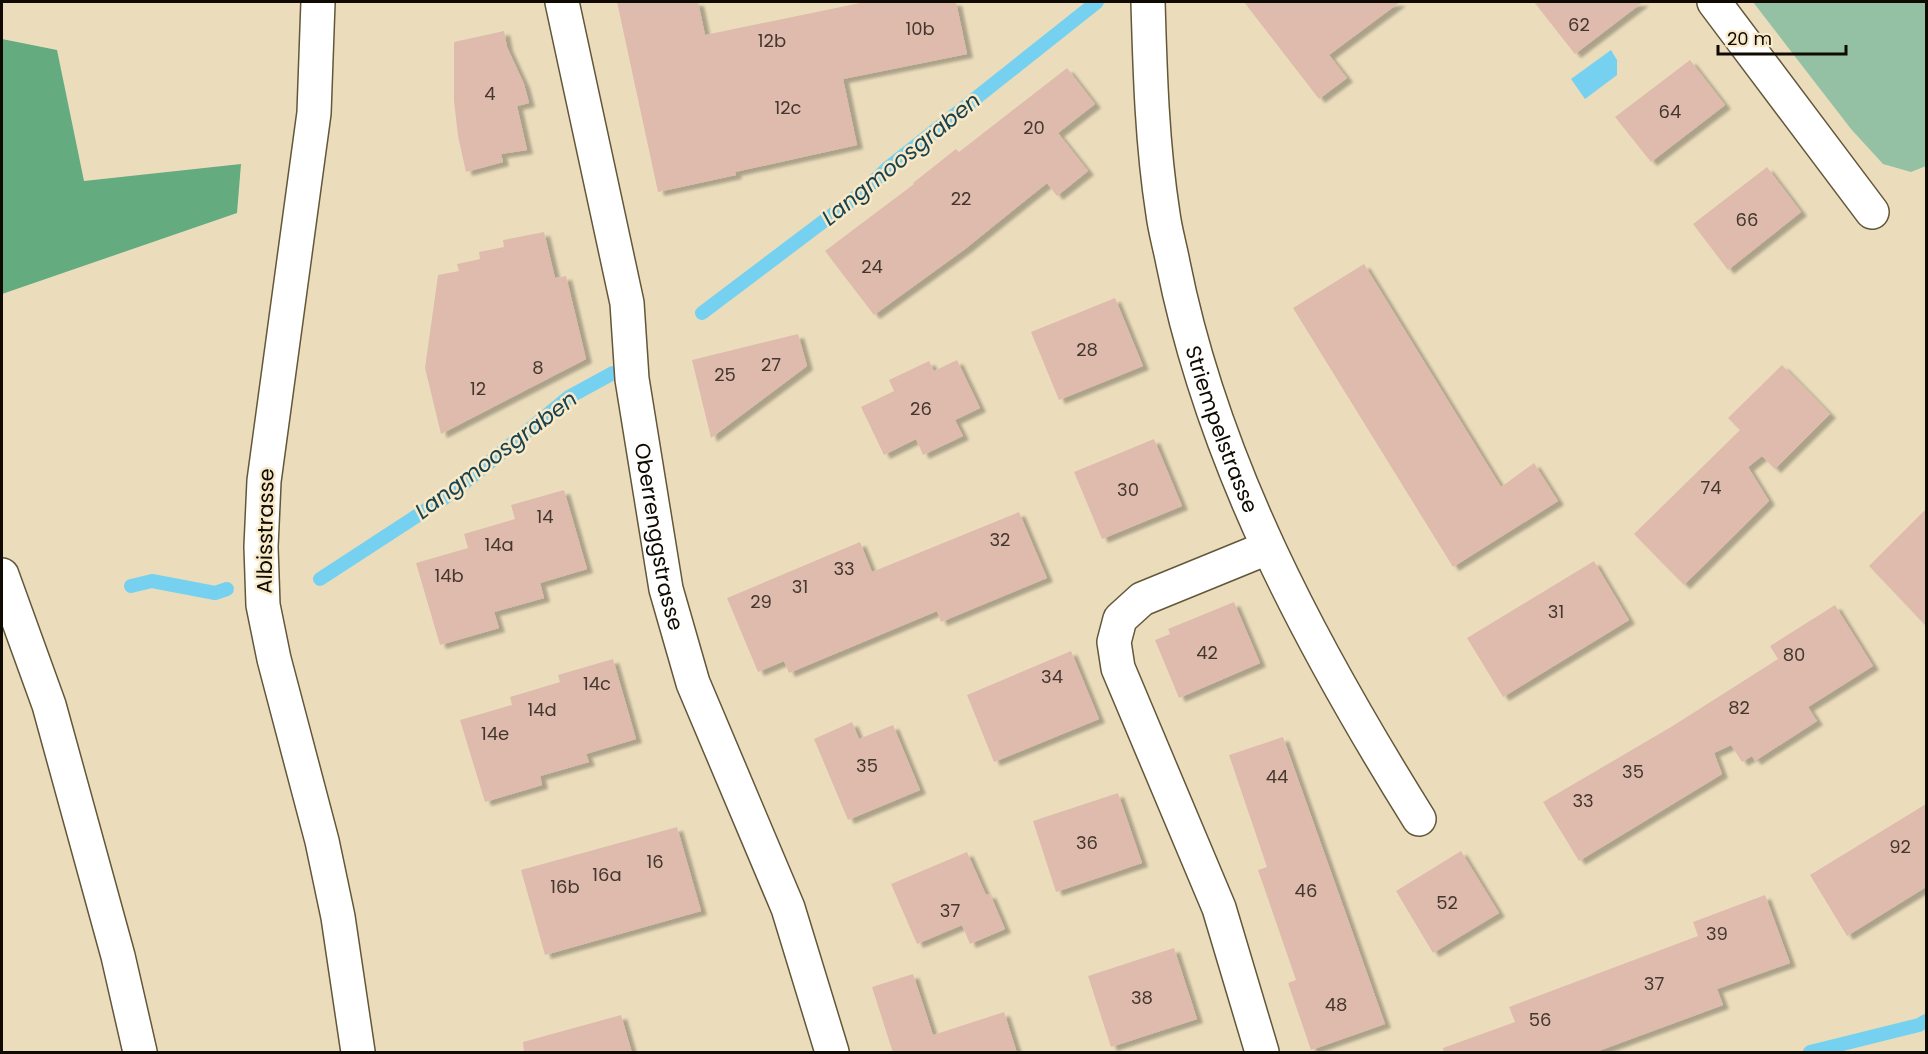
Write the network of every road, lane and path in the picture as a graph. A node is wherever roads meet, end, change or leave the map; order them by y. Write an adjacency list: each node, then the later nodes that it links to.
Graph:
1 (318, 2): 10 (street, Albisstrasse)
2 (562, 2): 11 (street, Oberrenggstrasse)
3 (1148, 2): 6 (street, Striempelstrasse)
4 (1714, 2): 5 (street)
5 (1872, 212)
6 (1267, 548): 8 (street, Striempelstrasse); 12 (street)
7 (2, 575): 9 (street)
8 (1419, 819)
9 (140, 1053)
10 (358, 1053)
11 (832, 1053)
12 (1262, 1053)

